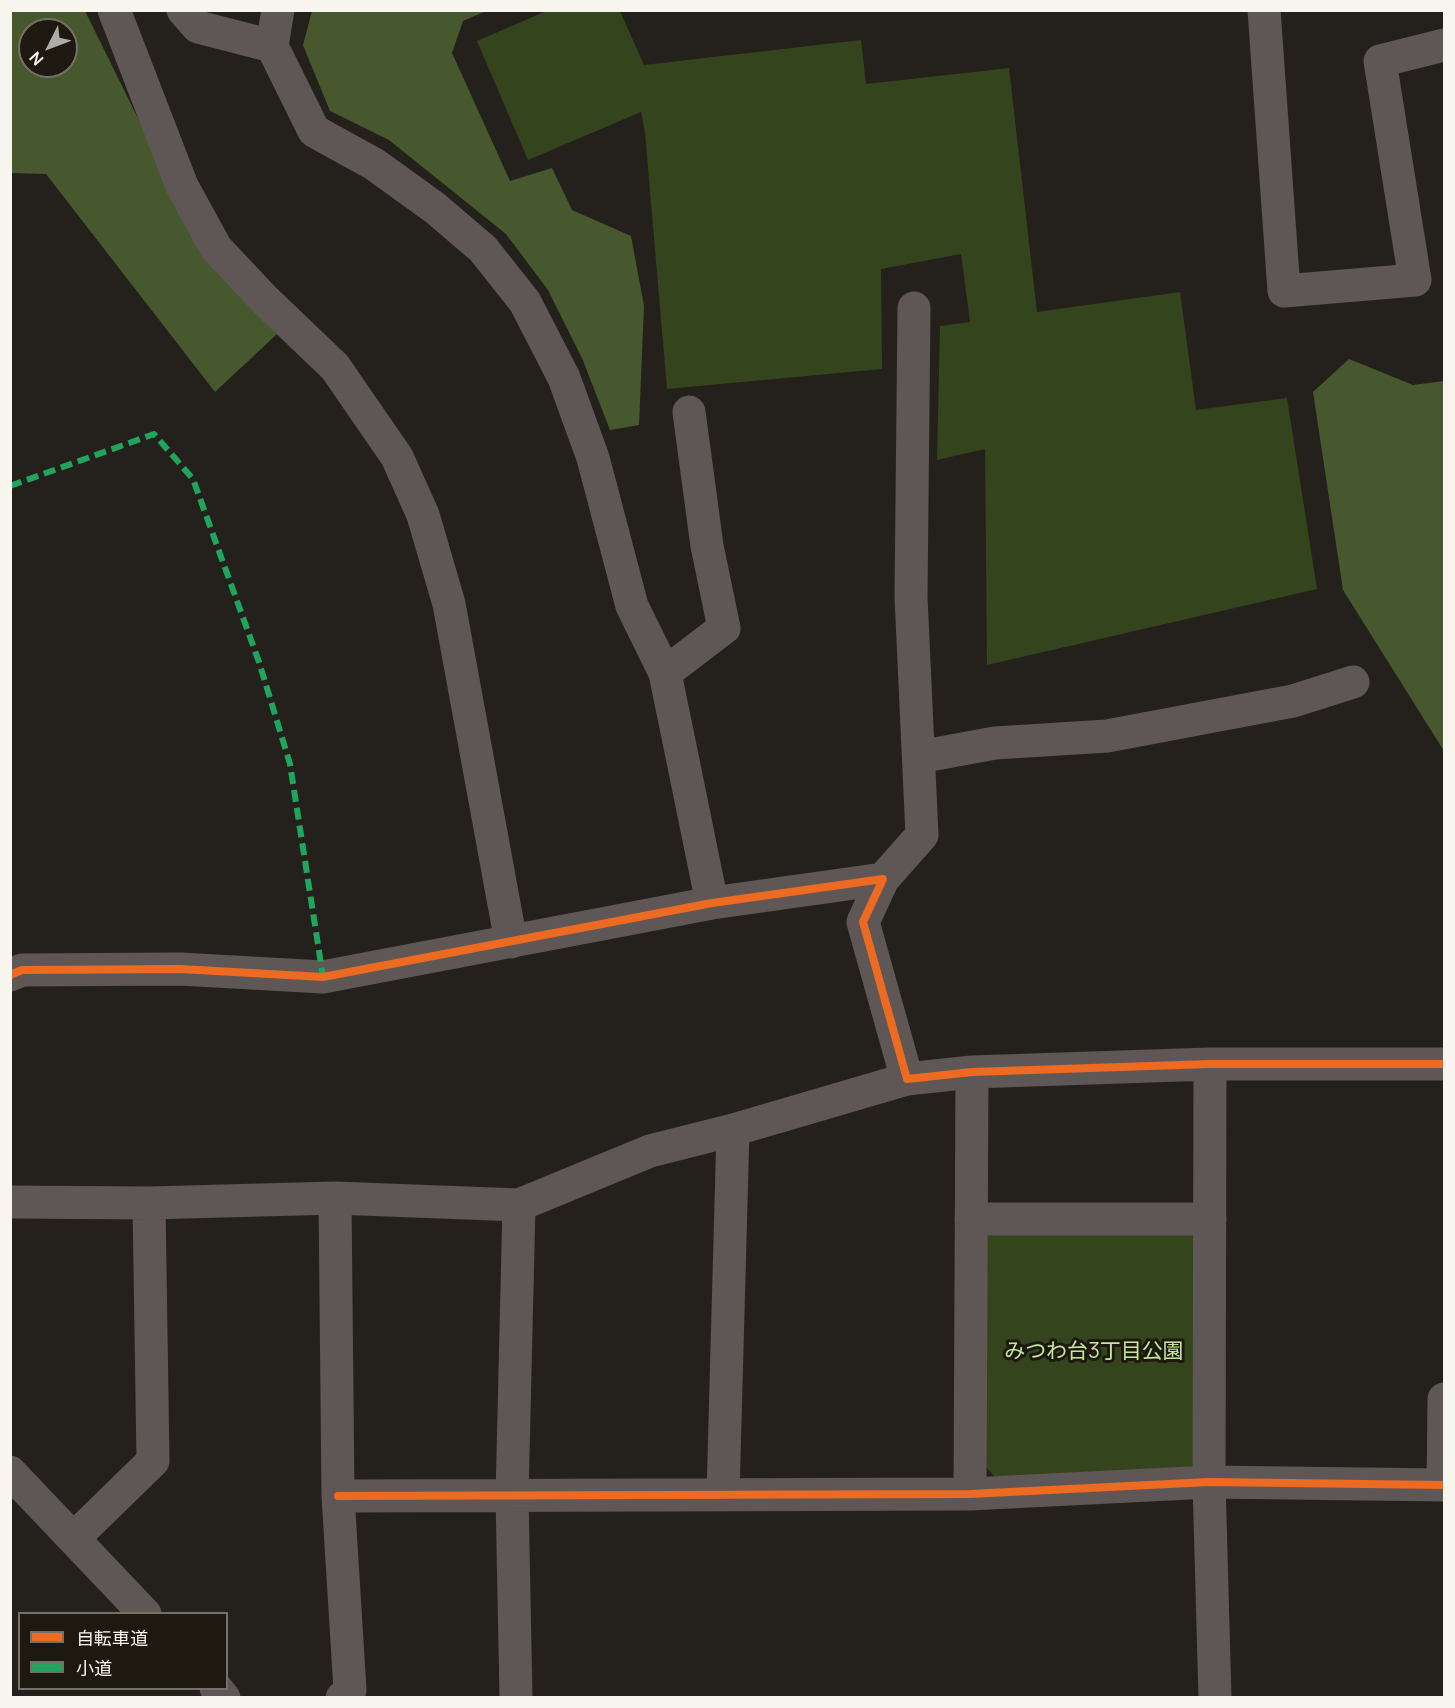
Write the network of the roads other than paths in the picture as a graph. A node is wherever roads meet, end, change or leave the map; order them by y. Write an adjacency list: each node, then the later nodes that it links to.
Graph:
1 (114, 10): 14 (street)
2 (183, 10): 6 (street)
3 (278, 10): 6 (street)
4 (1264, 10): 5 (street)
5 (1444, 45)
6 (272, 46): 9 (street)
7 (914, 308): 11 (street)
8 (689, 412): 9 (street)
9 (665, 673): 13 (street)
10 (1353, 682): 11 (street)
11 (919, 757): 12 (street)
12 (883, 879): 13 (street); 19 (street)
13 (711, 903): 14 (street)
14 (511, 942): 15 (street)
15 (10, 975)
16 (1210, 1064): 17 (street); 18 (street); 26 (street)
17 (1444, 1064)
18 (972, 1072): 19 (street); 25 (street)
19 (906, 1079): 20 (street)
20 (733, 1130): 24 (street); 32 (street)
21 (334, 1198): 23 (street); 24 (street); 33 (street)
22 (10, 1202): 23 (street)
23 (149, 1203): 35 (street)
24 (519, 1205): 34 (street)
25 (971, 1219): 26 (street); 31 (street)
26 (1210, 1219): 29 (street)
27 (1444, 1399): 30 (street)
28 (10, 1472): 35 (street)
29 (1209, 1482): 30 (street); 31 (street); 39 (street)
30 (1444, 1485)
31 (970, 1494): 32 (street)
32 (723, 1495): 34 (street)
33 (338, 1496): 34 (street); 37 (street)
34 (512, 1496): 38 (street)
35 (74, 1538): 36 (street)
36 (143, 1612)
37 (342, 1698)
38 (516, 1698)
39 (1215, 1698)

